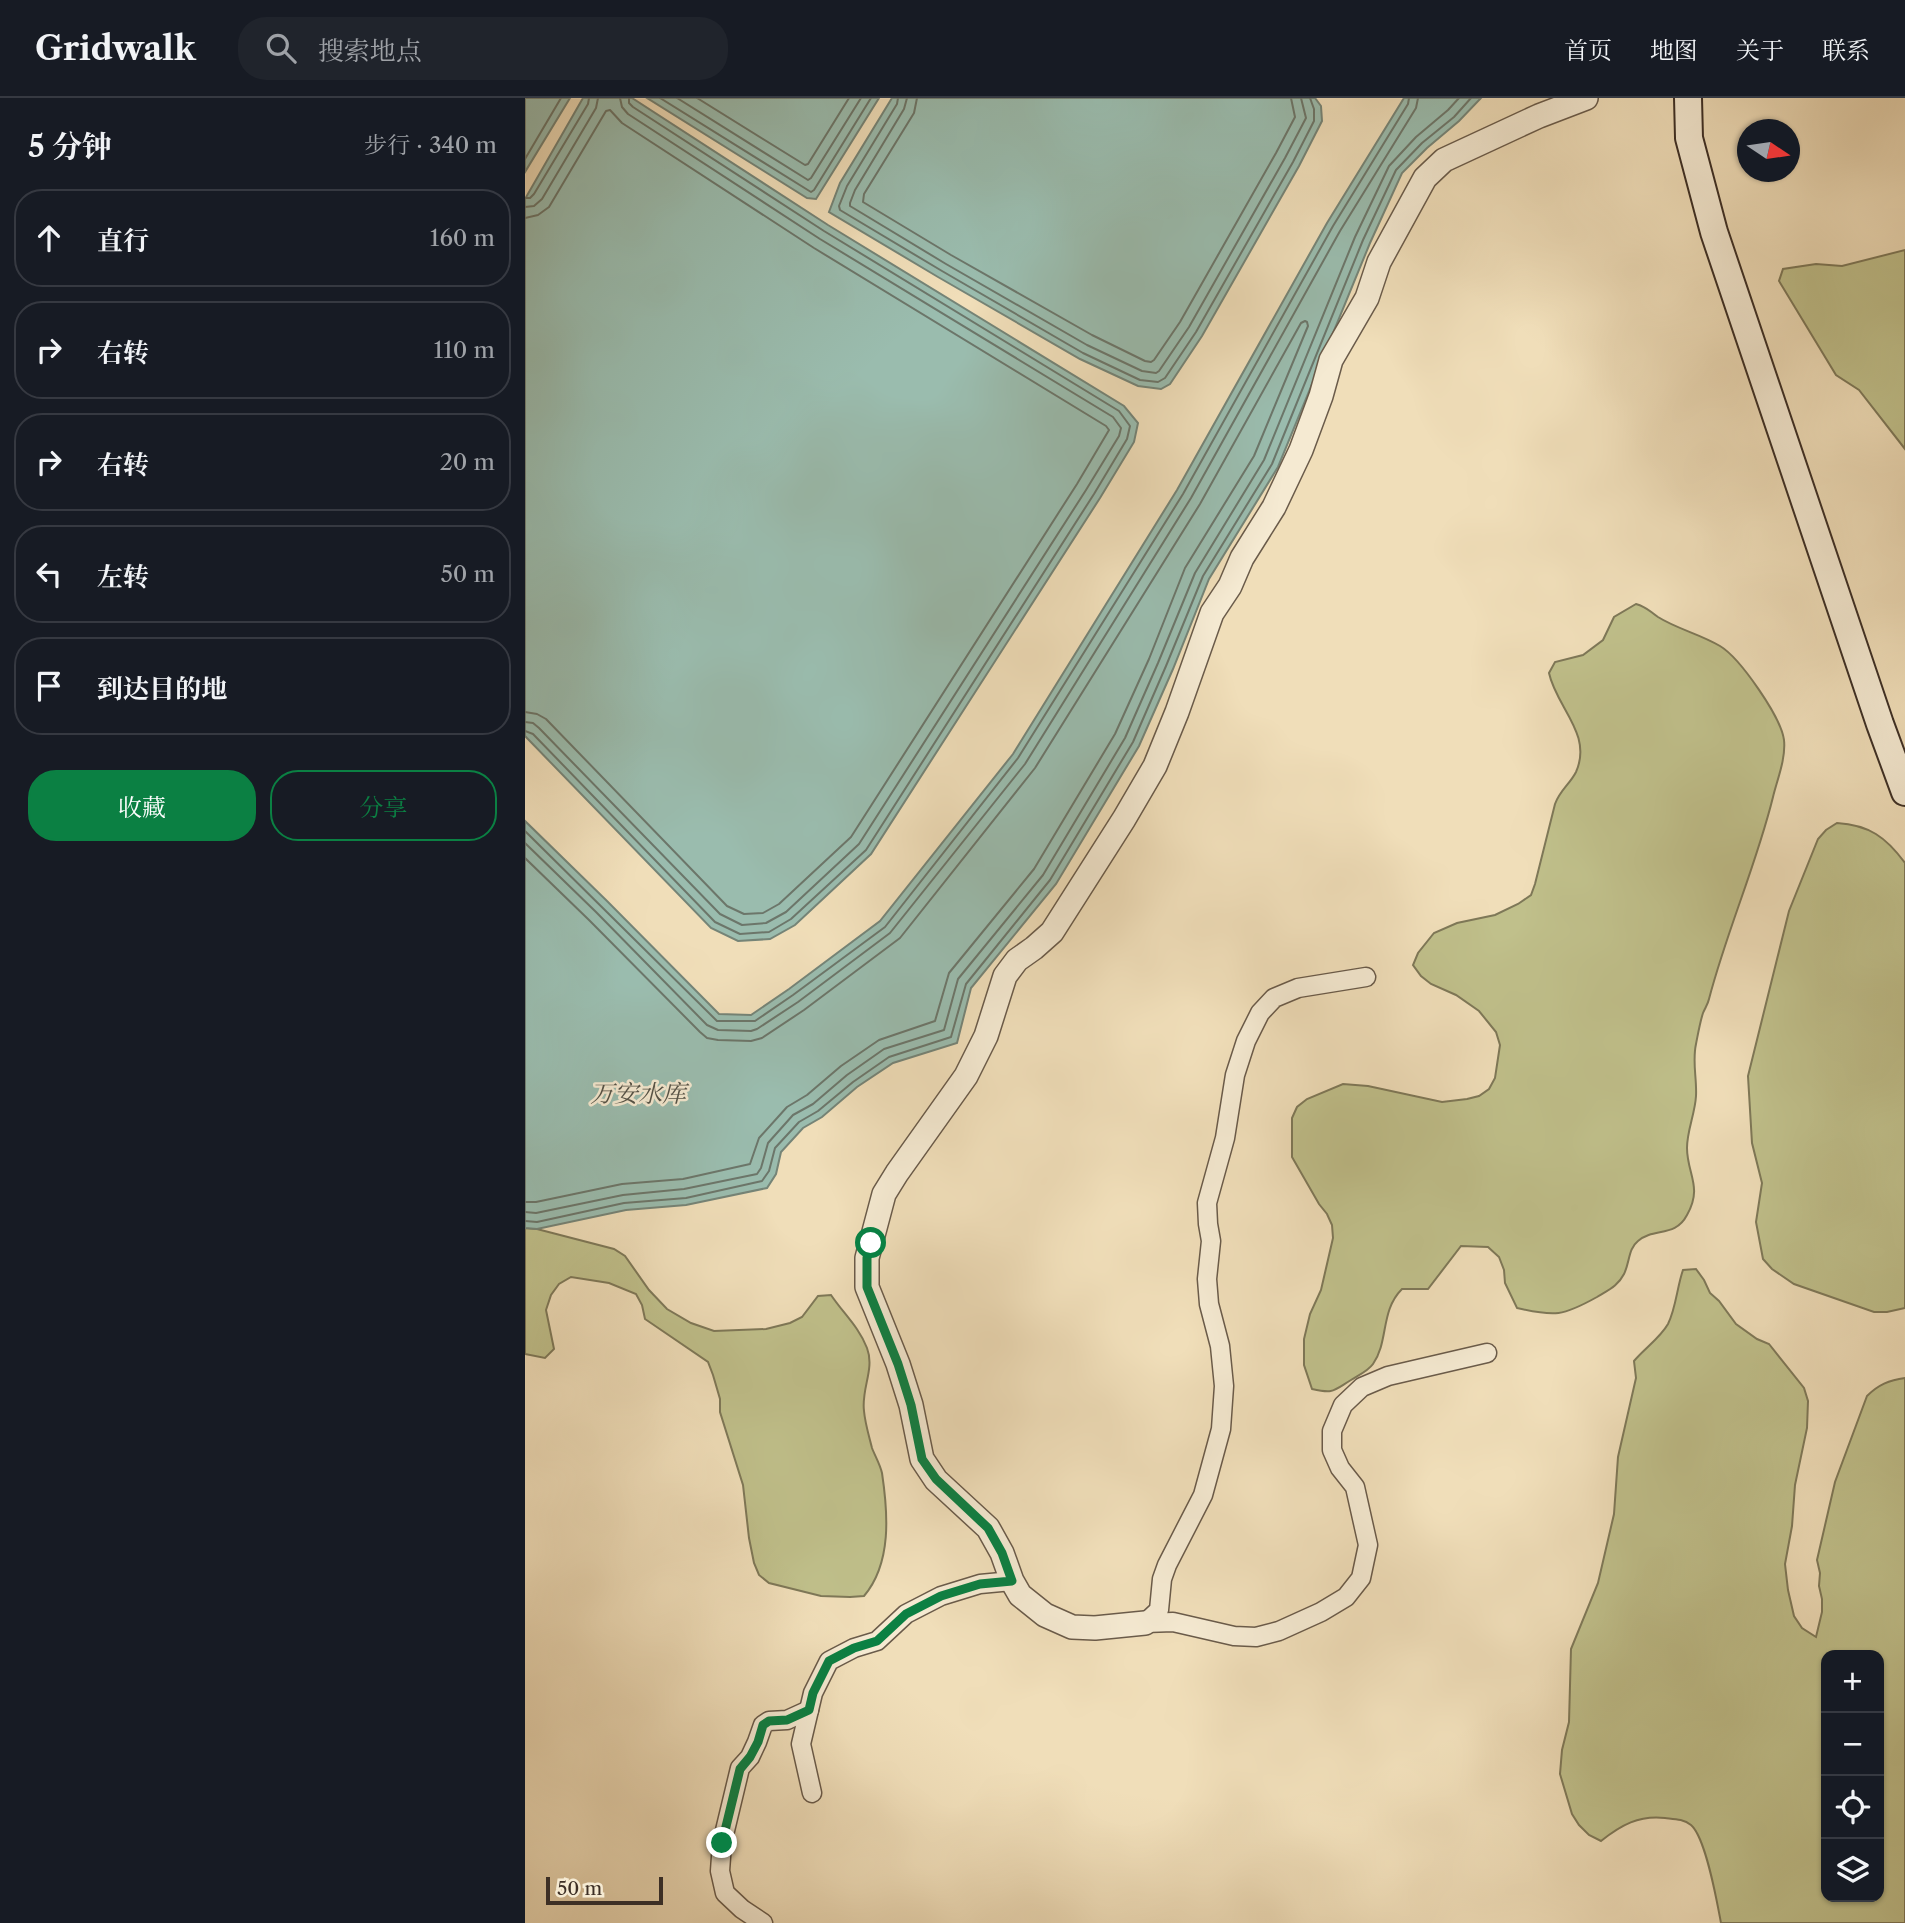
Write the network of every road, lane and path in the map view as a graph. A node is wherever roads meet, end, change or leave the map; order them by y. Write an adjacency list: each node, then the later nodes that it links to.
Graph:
1 (1586, 98): 6 (street)
2 (1688, 98): 3 (main road)
3 (1905, 792)
4 (1366, 977): 7 (street)
5 (1487, 1353): 7 (street)
6 (1012, 1581): 7 (street); 8 (street)
7 (1145, 1623)
8 (809, 1710): 9 (street); 10 (street)
9 (812, 1793)
10 (763, 1923)

